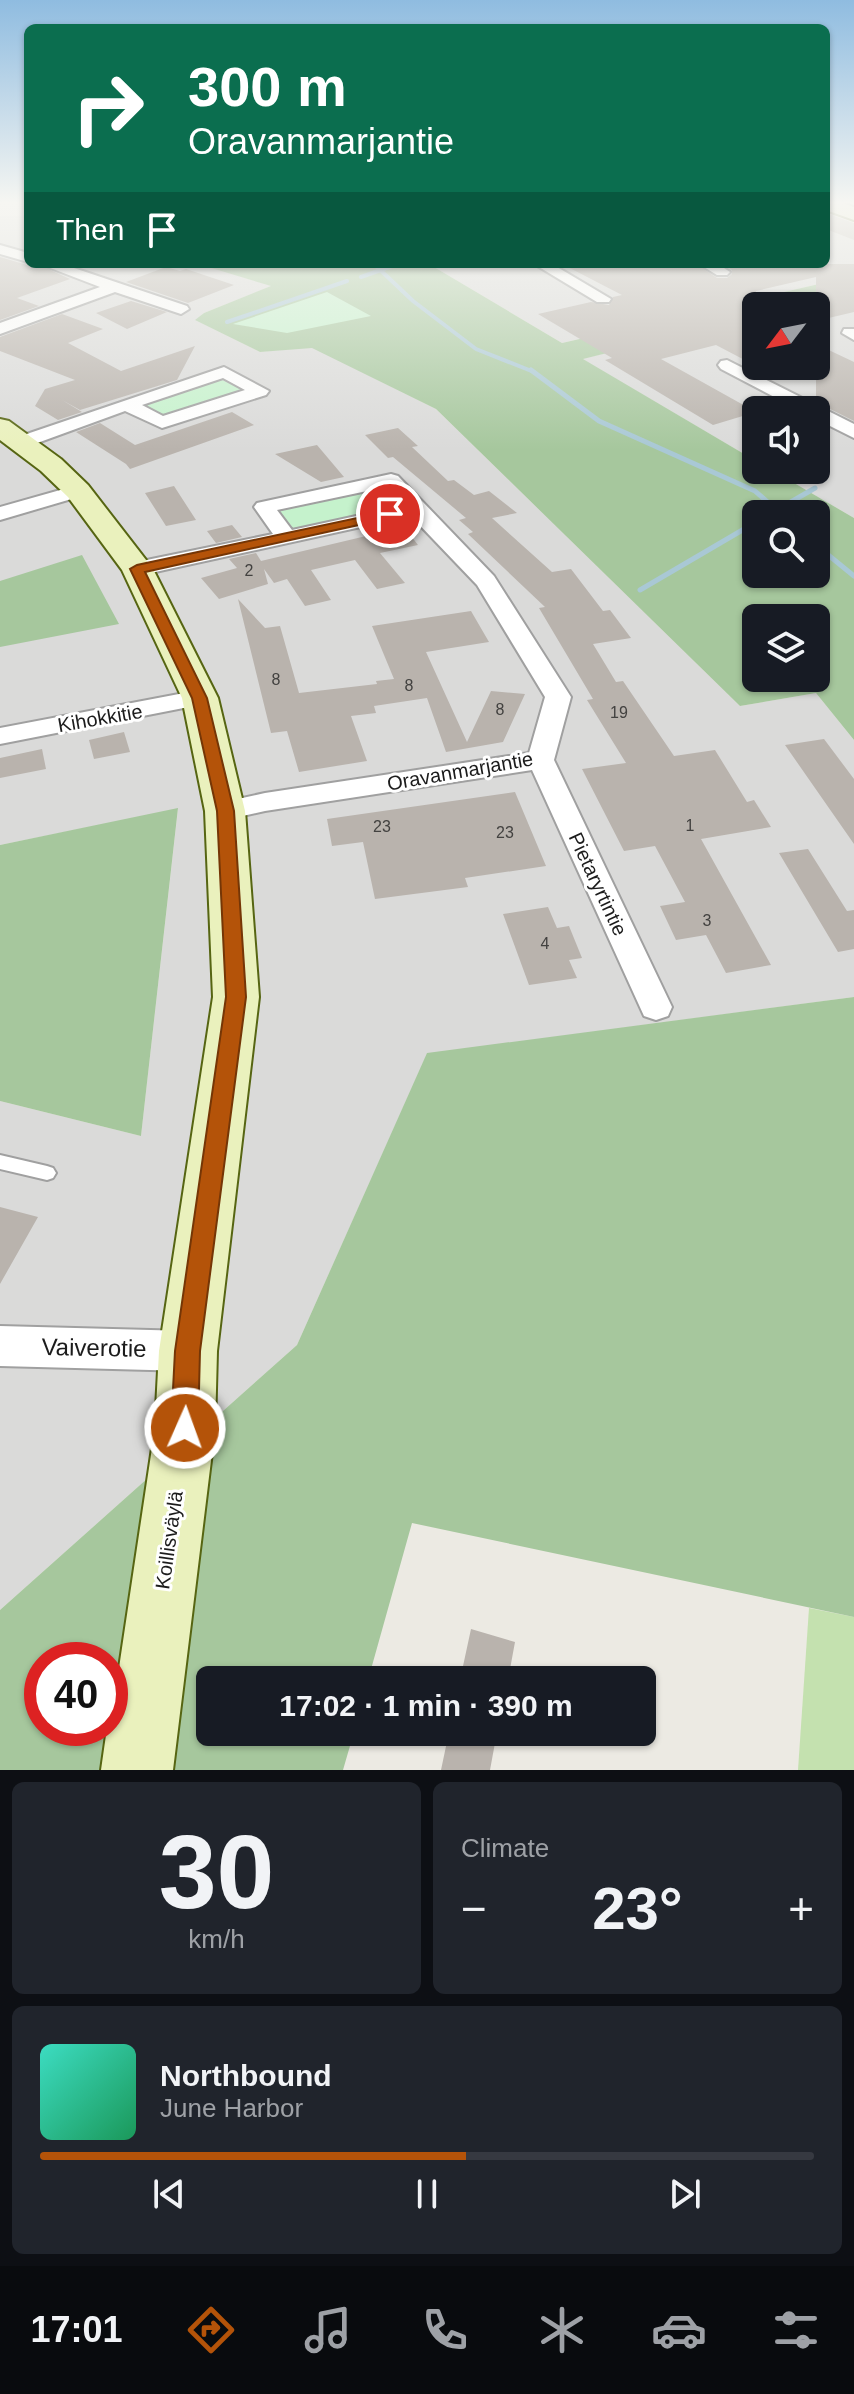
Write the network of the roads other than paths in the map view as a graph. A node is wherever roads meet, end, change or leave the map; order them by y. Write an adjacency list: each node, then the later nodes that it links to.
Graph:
1 (108, 285): 3 (street)
2 (577, 285): 4 (street)
3 (115, 287): 5 (street); 6 (street)
4 (603, 299)
5 (181, 309)
6 (0, 329)
7 (727, 365): 8 (street)
8 (786, 396)
9 (128, 405): 9 (street); 12 (street)
10 (830, 419): 11 (street)
11 (854, 432)
12 (11, 435): 13 (street, Koillisväylä)
13 (78, 491): 15 (street); 17 (street, Koillisväylä)
14 (416, 509): 16 (street); 16 (street, Oravanmarjantie); 20 (street, Oravanmarjantie)
15 (0, 514)
16 (287, 537): 17 (street)
17 (137, 569): 18 (street, Koillisväylä)
18 (200, 698): 19 (street, Kihokkitie); 21 (street, Koillisväylä)
19 (0, 736)
20 (541, 760): 21 (street, Oravanmarjantie); 22 (street, Pietaryrtintie)
21 (225, 811): 26 (street, Koillisväylä)
22 (656, 1007)
23 (0, 1162): 24 (lane)
24 (47, 1173)
25 (0, 1346): 26 (street, Vaiverotie)
26 (188, 1351): 27 (street, Koillisväylä)
27 (137, 1770)

